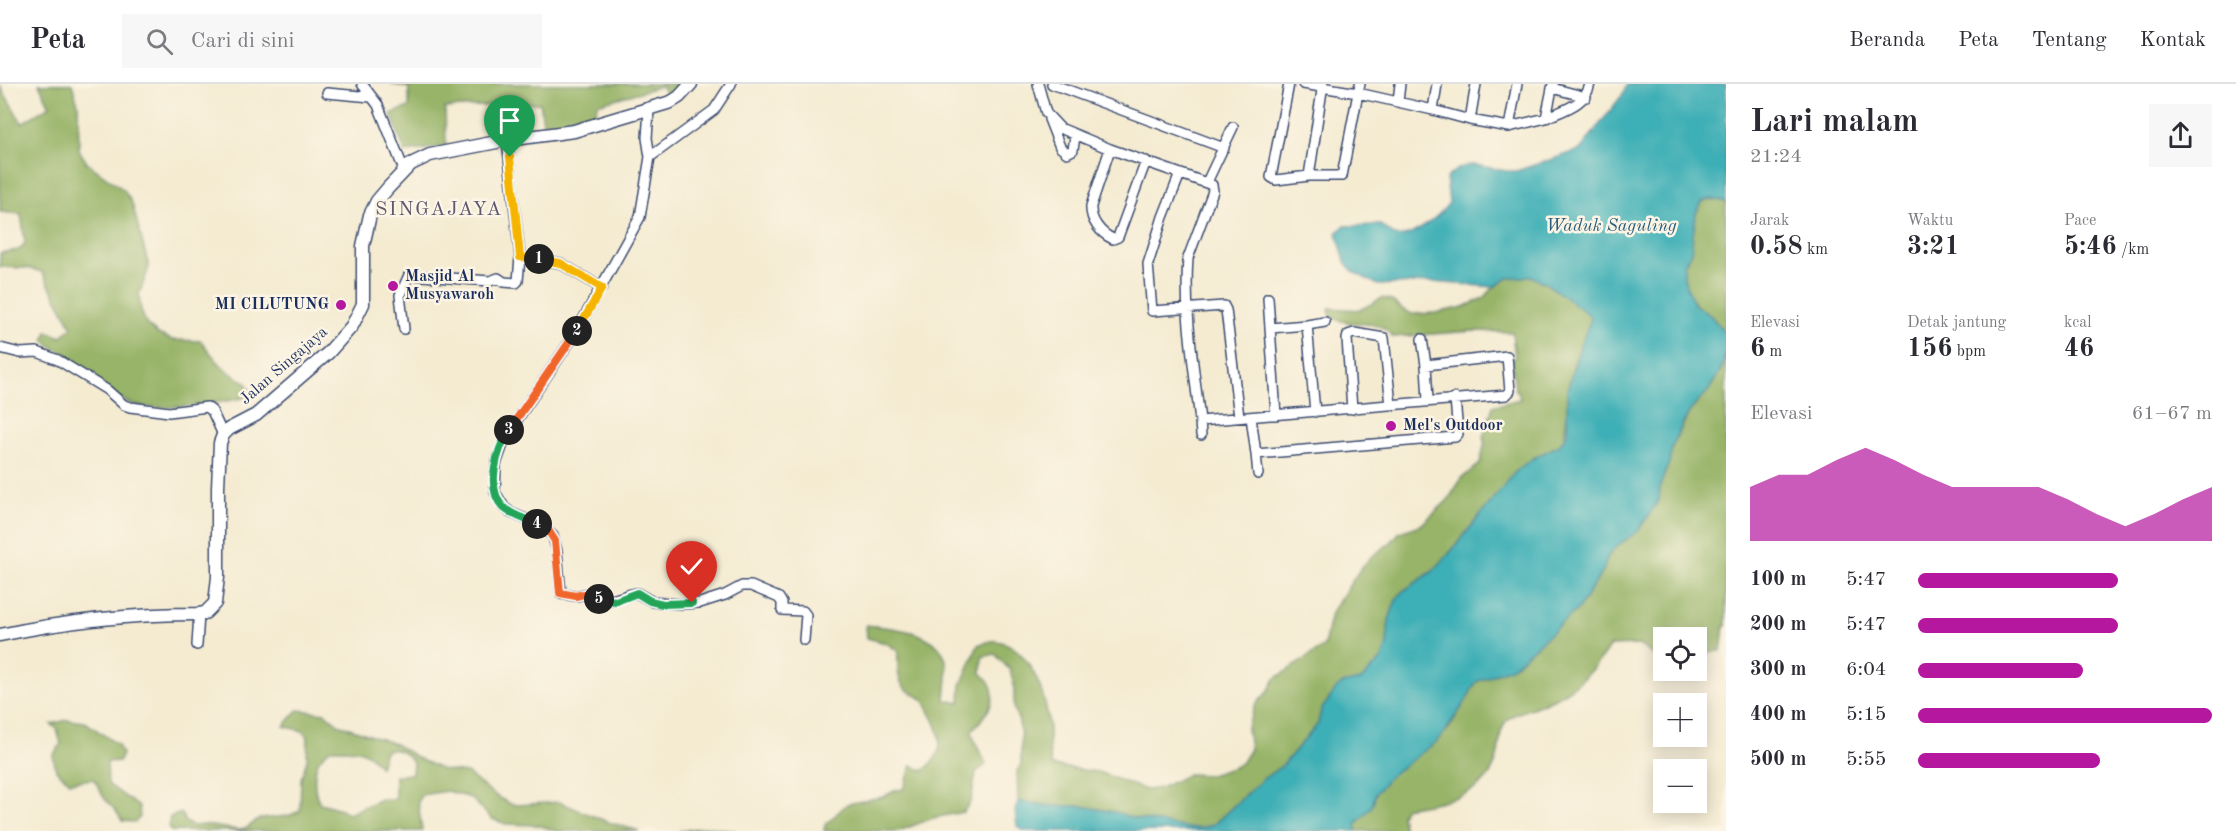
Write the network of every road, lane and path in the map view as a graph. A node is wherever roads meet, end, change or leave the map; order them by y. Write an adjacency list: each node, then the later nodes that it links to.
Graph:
1 (362, 84): 17 (street)
2 (691, 84): 20 (street, Jalan Singajaya)
3 (731, 84): 31 (street)
4 (1038, 84): 22 (street)
5 (1052, 84): 29 (street)
6 (1288, 84): 35 (street)
7 (1303, 84): 13 (street)
8 (1400, 84): 19 (street)
9 (1437, 84): 21 (street)
10 (1476, 84): 24 (street)
11 (1517, 84): 26 (street)
12 (1590, 84): 18 (street)
13 (1323, 86): 15 (street); 35 (street)
14 (1552, 86): 18 (street); 23 (street)
15 (1359, 89): 19 (street); 35 (street)
16 (327, 93): 17 (street)
17 (371, 97): 33 (street)
18 (1586, 97): 23 (street)
19 (1398, 102): 21 (street)
20 (649, 110): 28 (street, Jalan Singajaya); 31 (street)
21 (1433, 110): 24 (street)
22 (1046, 113): 27 (street); 27 (street)
23 (1546, 118): 26 (street)
24 (1470, 120): 26 (street)
25 (1233, 127): 29 (street)
26 (1509, 128)
27 (1075, 136): 30 (street)
28 (507, 140): 33 (street, Jalan Singajaya); 37 (street)
29 (1224, 148): 36 (street)
30 (1110, 149): 32 (street); 32 (street)
31 (650, 157): 38 (street)
32 (1146, 161): 34 (street)
33 (404, 170): 59 (street, Jalan Singajaya)
34 (1180, 174): 36 (street); 41 (street)
35 (1309, 176)
36 (1207, 182): 40 (street)
37 (520, 257): 38 (street); 46 (street)
38 (602, 288): 65 (street)
39 (1268, 298): 45 (street)
40 (1187, 308): 41 (street); 56 (street); 58 (street)
41 (1152, 311): 42 (street)
42 (1140, 312)
43 (1325, 322): 44 (street)
44 (1307, 325): 45 (street); 54 (street)
45 (1270, 328): 55 (street)
46 (404, 329)
47 (1422, 339): 49 (street)
48 (0, 348): 59 (street)
49 (1426, 365): 50 (street); 51 (street)
50 (1455, 398): 51 (street); 61 (street)
51 (1428, 401): 52 (street)
52 (1391, 405): 53 (street); 53 (street)
53 (1352, 409): 54 (street)
54 (1315, 412): 55 (street)
55 (1276, 415): 57 (street)
56 (1239, 417): 57 (street); 58 (street)
57 (1251, 417): 61 (street)
58 (1200, 421): 60 (street)
59 (223, 435): 63 (street)
60 (1201, 435)
61 (1256, 454): 62 (street)
62 (1258, 474)
63 (199, 614): 64 (street); 66 (street)
64 (0, 634)
65 (804, 640)
66 (197, 645)

